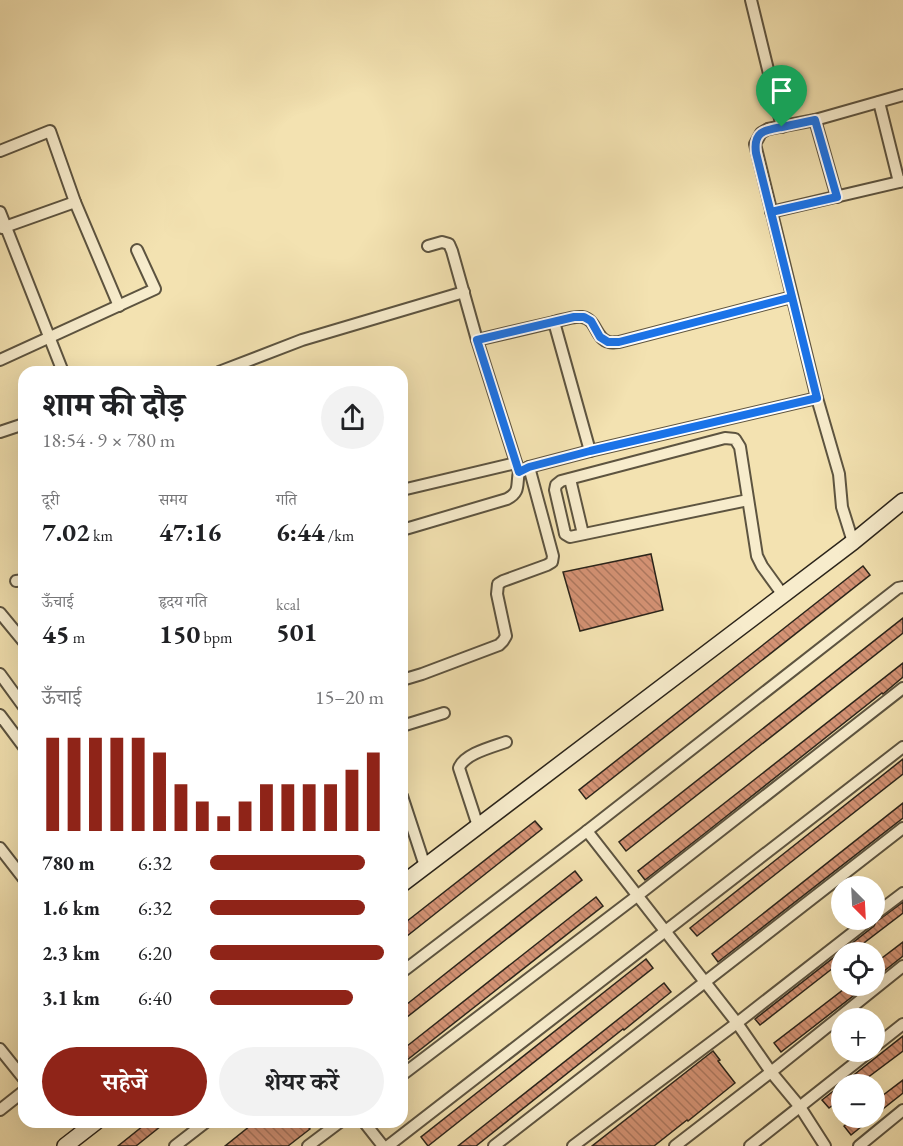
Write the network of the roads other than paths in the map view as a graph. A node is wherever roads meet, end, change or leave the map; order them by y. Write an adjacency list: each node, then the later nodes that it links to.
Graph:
1 (751, 0): 5 (street)
2 (903, 95): 3 (street)
3 (879, 102): 4 (street); 7 (street)
4 (815, 120): 5 (street); 8 (street)
5 (782, 127): 11 (street)
6 (0, 151): 9 (street)
7 (901, 182): 8 (street)
8 (837, 197): 11 (street)
9 (75, 202): 12 (street); 17 (street)
10 (0, 212): 12 (street)
11 (771, 212): 16 (street)
12 (3, 227): 19 (street)
13 (428, 246): 15 (street)
14 (137, 250): 17 (street)
15 (464, 292): 20 (street); 23 (street)
16 (792, 297): 18 (street); 24 (street)
17 (119, 306): 19 (street)
18 (554, 322): 20 (street); 27 (street)
19 (49, 337): 21 (street); 22 (street)
20 (477, 340): 28 (street)
21 (0, 360)
22 (61, 366)
23 (235, 366)
24 (817, 398): 27 (street); 35 (street)
25 (18, 426): 26 (street)
26 (0, 432)
27 (590, 451): 28 (street)
28 (521, 467): 30 (street); 33 (street); 41 (street)
29 (570, 479): 31 (street); 34 (street); 34 (street)
30 (408, 489)
31 (748, 500): 34 (street); 37 (street)
32 (903, 501): 35 (street)
33 (408, 528)
34 (583, 534)
35 (853, 542): 37 (street)
36 (903, 587): 53 (street)
37 (783, 595): 51 (street)
38 (0, 613): 39 (street)
39 (18, 635)
40 (0, 674): 43 (street)
41 (408, 678)
42 (903, 688): 59 (street)
43 (18, 699)
44 (444, 713): 46 (street)
45 (0, 715): 47 (street)
46 (408, 724)
47 (18, 739)
48 (506, 742): 51 (street)
49 (903, 747): 62 (street)
50 (408, 814): 55 (street)
51 (478, 826): 55 (street)
52 (903, 828): 65 (street)
53 (587, 831): 59 (street); 64 (street)
54 (0, 848): 56 (street)
55 (425, 866): 57 (street)
56 (18, 871)
57 (408, 879)
58 (903, 893): 60 (street)
59 (637, 896): 62 (street); 71 (street)
60 (885, 907)
61 (856, 930): 66 (street)
62 (665, 932): 65 (street); 86 (street)
63 (903, 966): 73 (street)
64 (408, 967)
65 (706, 982): 66 (street); 87 (street)
66 (737, 1023): 73 (street); 88 (street)
67 (903, 1024): 68 (street)
68 (885, 1038)
69 (0, 1049): 72 (street)
70 (856, 1062): 75 (street)
71 (408, 1070)
72 (18, 1072)
73 (771, 1072): 75 (street); 89 (street)
74 (18, 1096): 76 (street)
75 (800, 1107): 90 (street); 91 (street)
76 (0, 1110)
77 (903, 1110): 92 (street)
78 (88, 1128): 82 (street)
79 (198, 1128): 83 (street)
80 (332, 1128): 84 (street)
81 (368, 1128): 85 (street)
82 (64, 1146)
83 (175, 1146)
84 (308, 1146)
85 (382, 1146)
86 (388, 1146)
87 (494, 1146)
88 (573, 1146)
89 (675, 1146)
90 (750, 1146)
91 (825, 1146)
92 (859, 1146)

